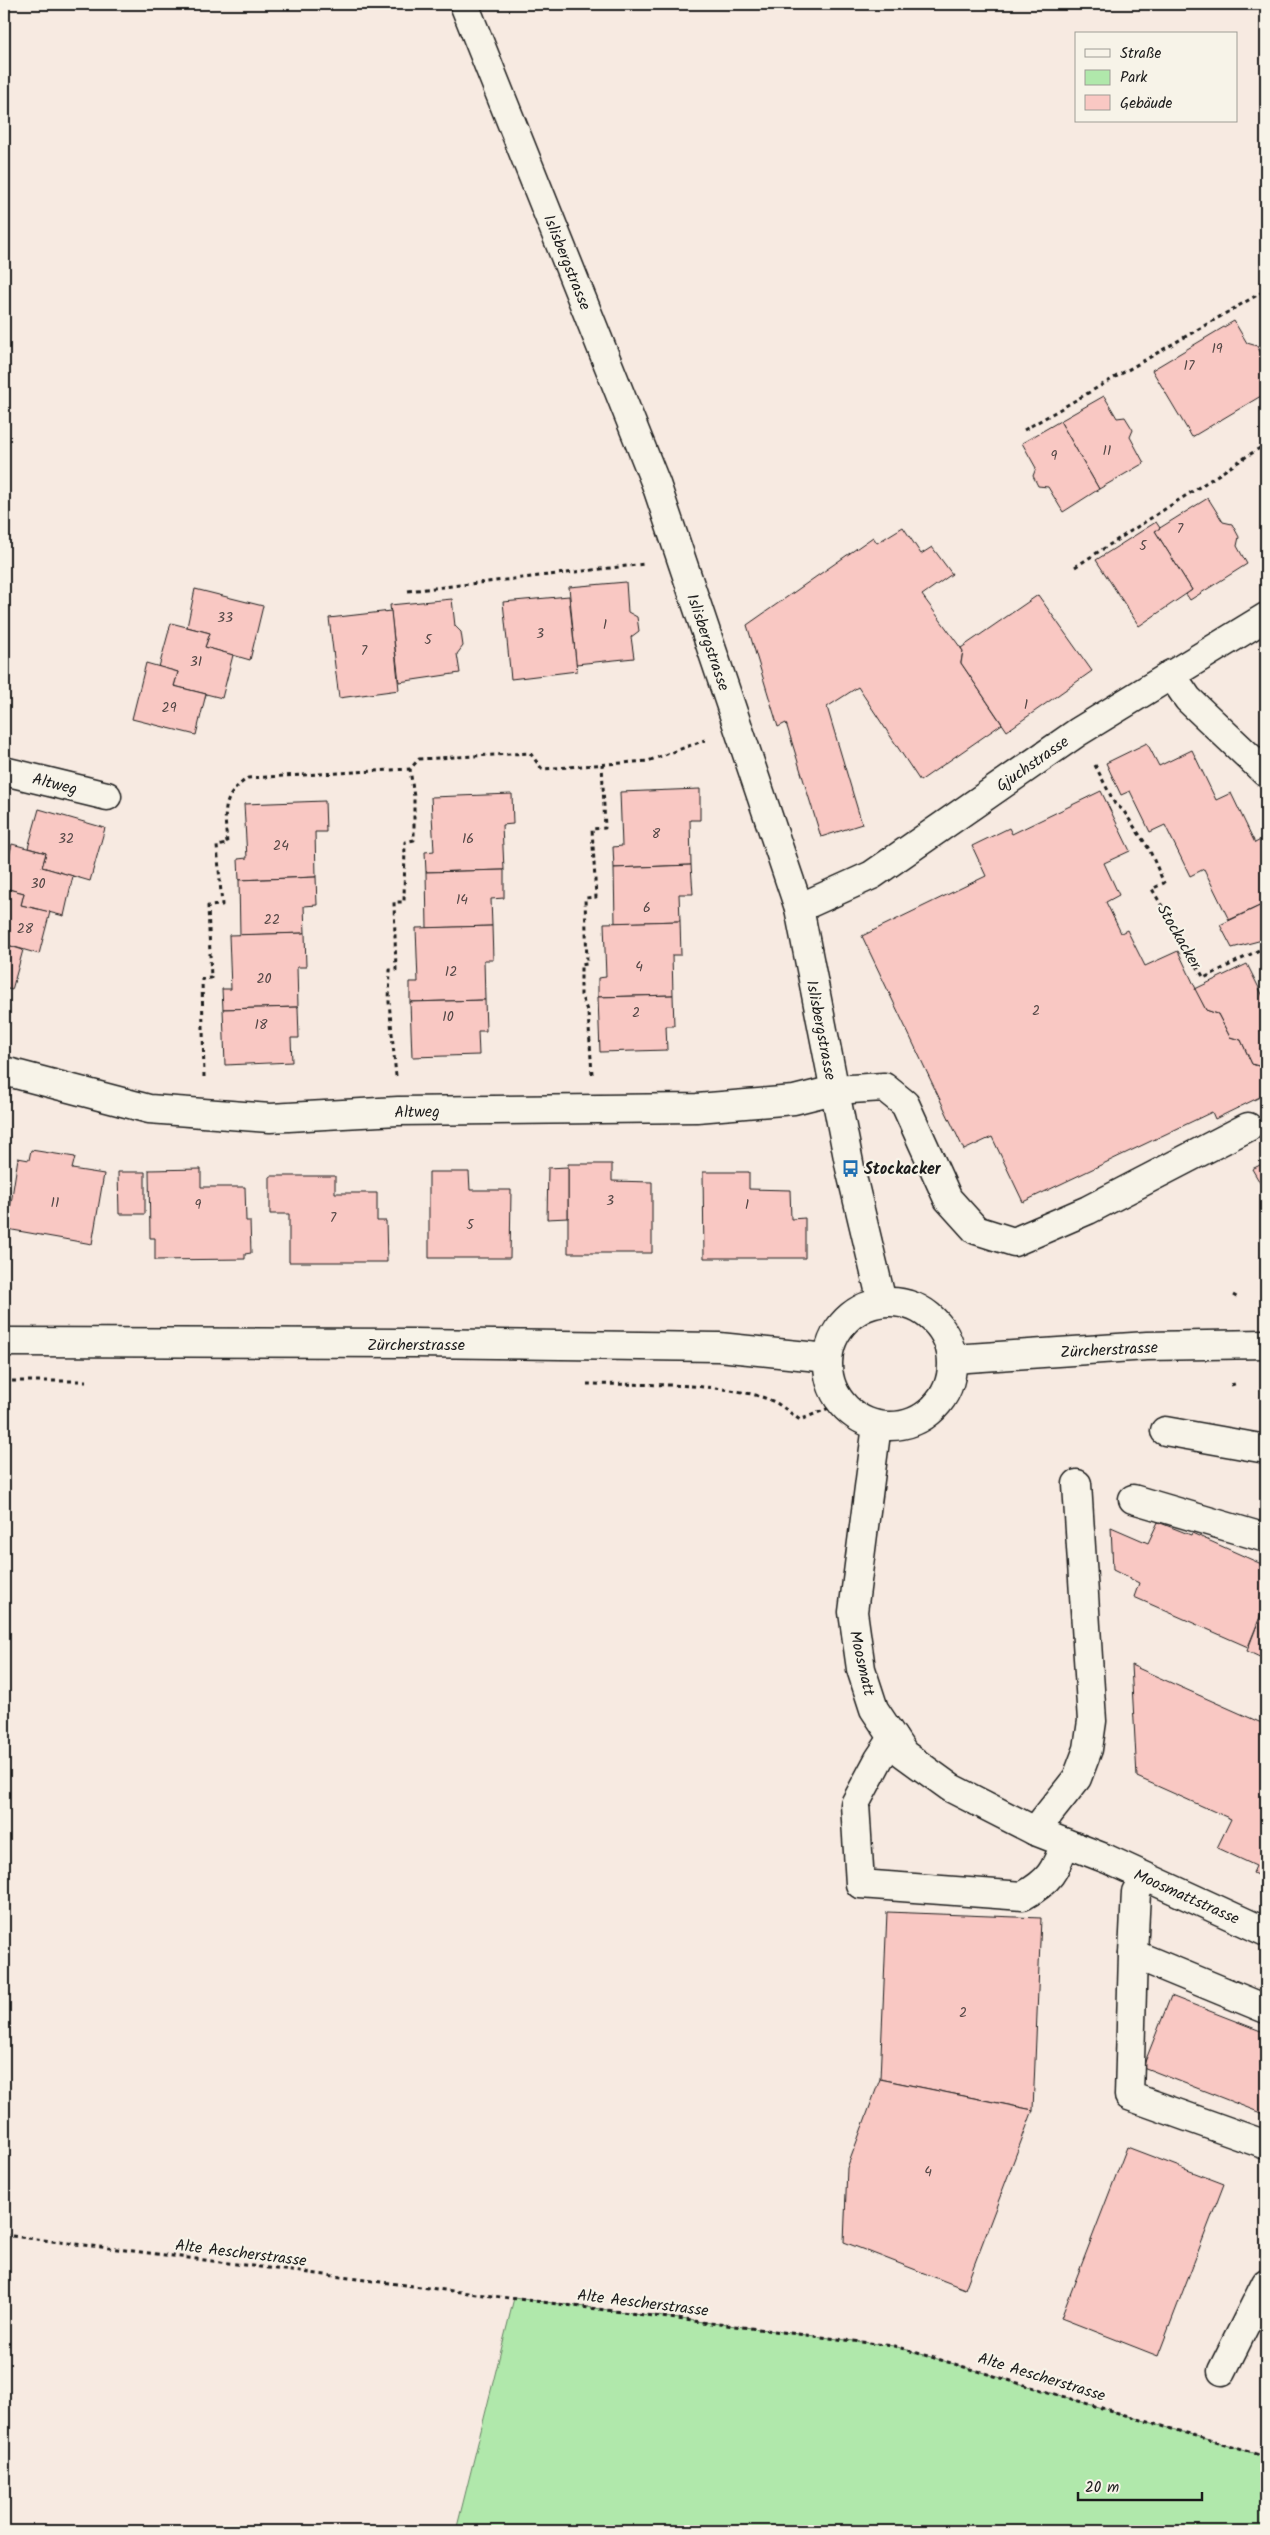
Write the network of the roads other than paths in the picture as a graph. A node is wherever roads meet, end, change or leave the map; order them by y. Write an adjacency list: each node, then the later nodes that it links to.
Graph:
1 (464, 4): 7 (street, Islisbergstrasse)
2 (1266, 617): 3 (street, Gjuchstrasse)
3 (1171, 674): 5 (street); 7 (street, Gjuchstrasse)
4 (4, 771): 6 (street, Altweg)
5 (1266, 773)
6 (107, 796)
7 (799, 908): 9 (street, Islisbergstrasse)
8 (4, 1071): 9 (street, Altweg)
9 (834, 1090): 10 (street); 11 (street, Islisbergstrasse)
10 (1248, 1127)
11 (882, 1302): 14 (street); 15 (street)
12 (4, 1342): 14 (street, Zürcherstrasse)
13 (1266, 1344): 15 (street, Zürcherstrasse)
14 (828, 1358): 16 (street)
15 (953, 1359): 16 (street)
16 (877, 1425): 22 (street, Moosmatt)
17 (1165, 1431): 18 (street)
18 (1266, 1449)
19 (1077, 1484): 23 (street)
20 (1133, 1499): 21 (street)
21 (1266, 1538)
22 (893, 1738): 23 (street, Moosmatt); 24 (street)
23 (1035, 1831): 24 (street, Moosmatt)
24 (1065, 1843): 25 (street, Moosmatt)
25 (1108, 1859): 26 (street, Moosmattstrasse)
26 (1145, 1877): 27 (street, Moosmattstrasse); 28 (street)
27 (1266, 1932)
28 (1133, 1954): 29 (street); 30 (street)
29 (1266, 2009)
30 (1266, 2145)
31 (1266, 2283): 32 (street)
32 (1222, 2371)

